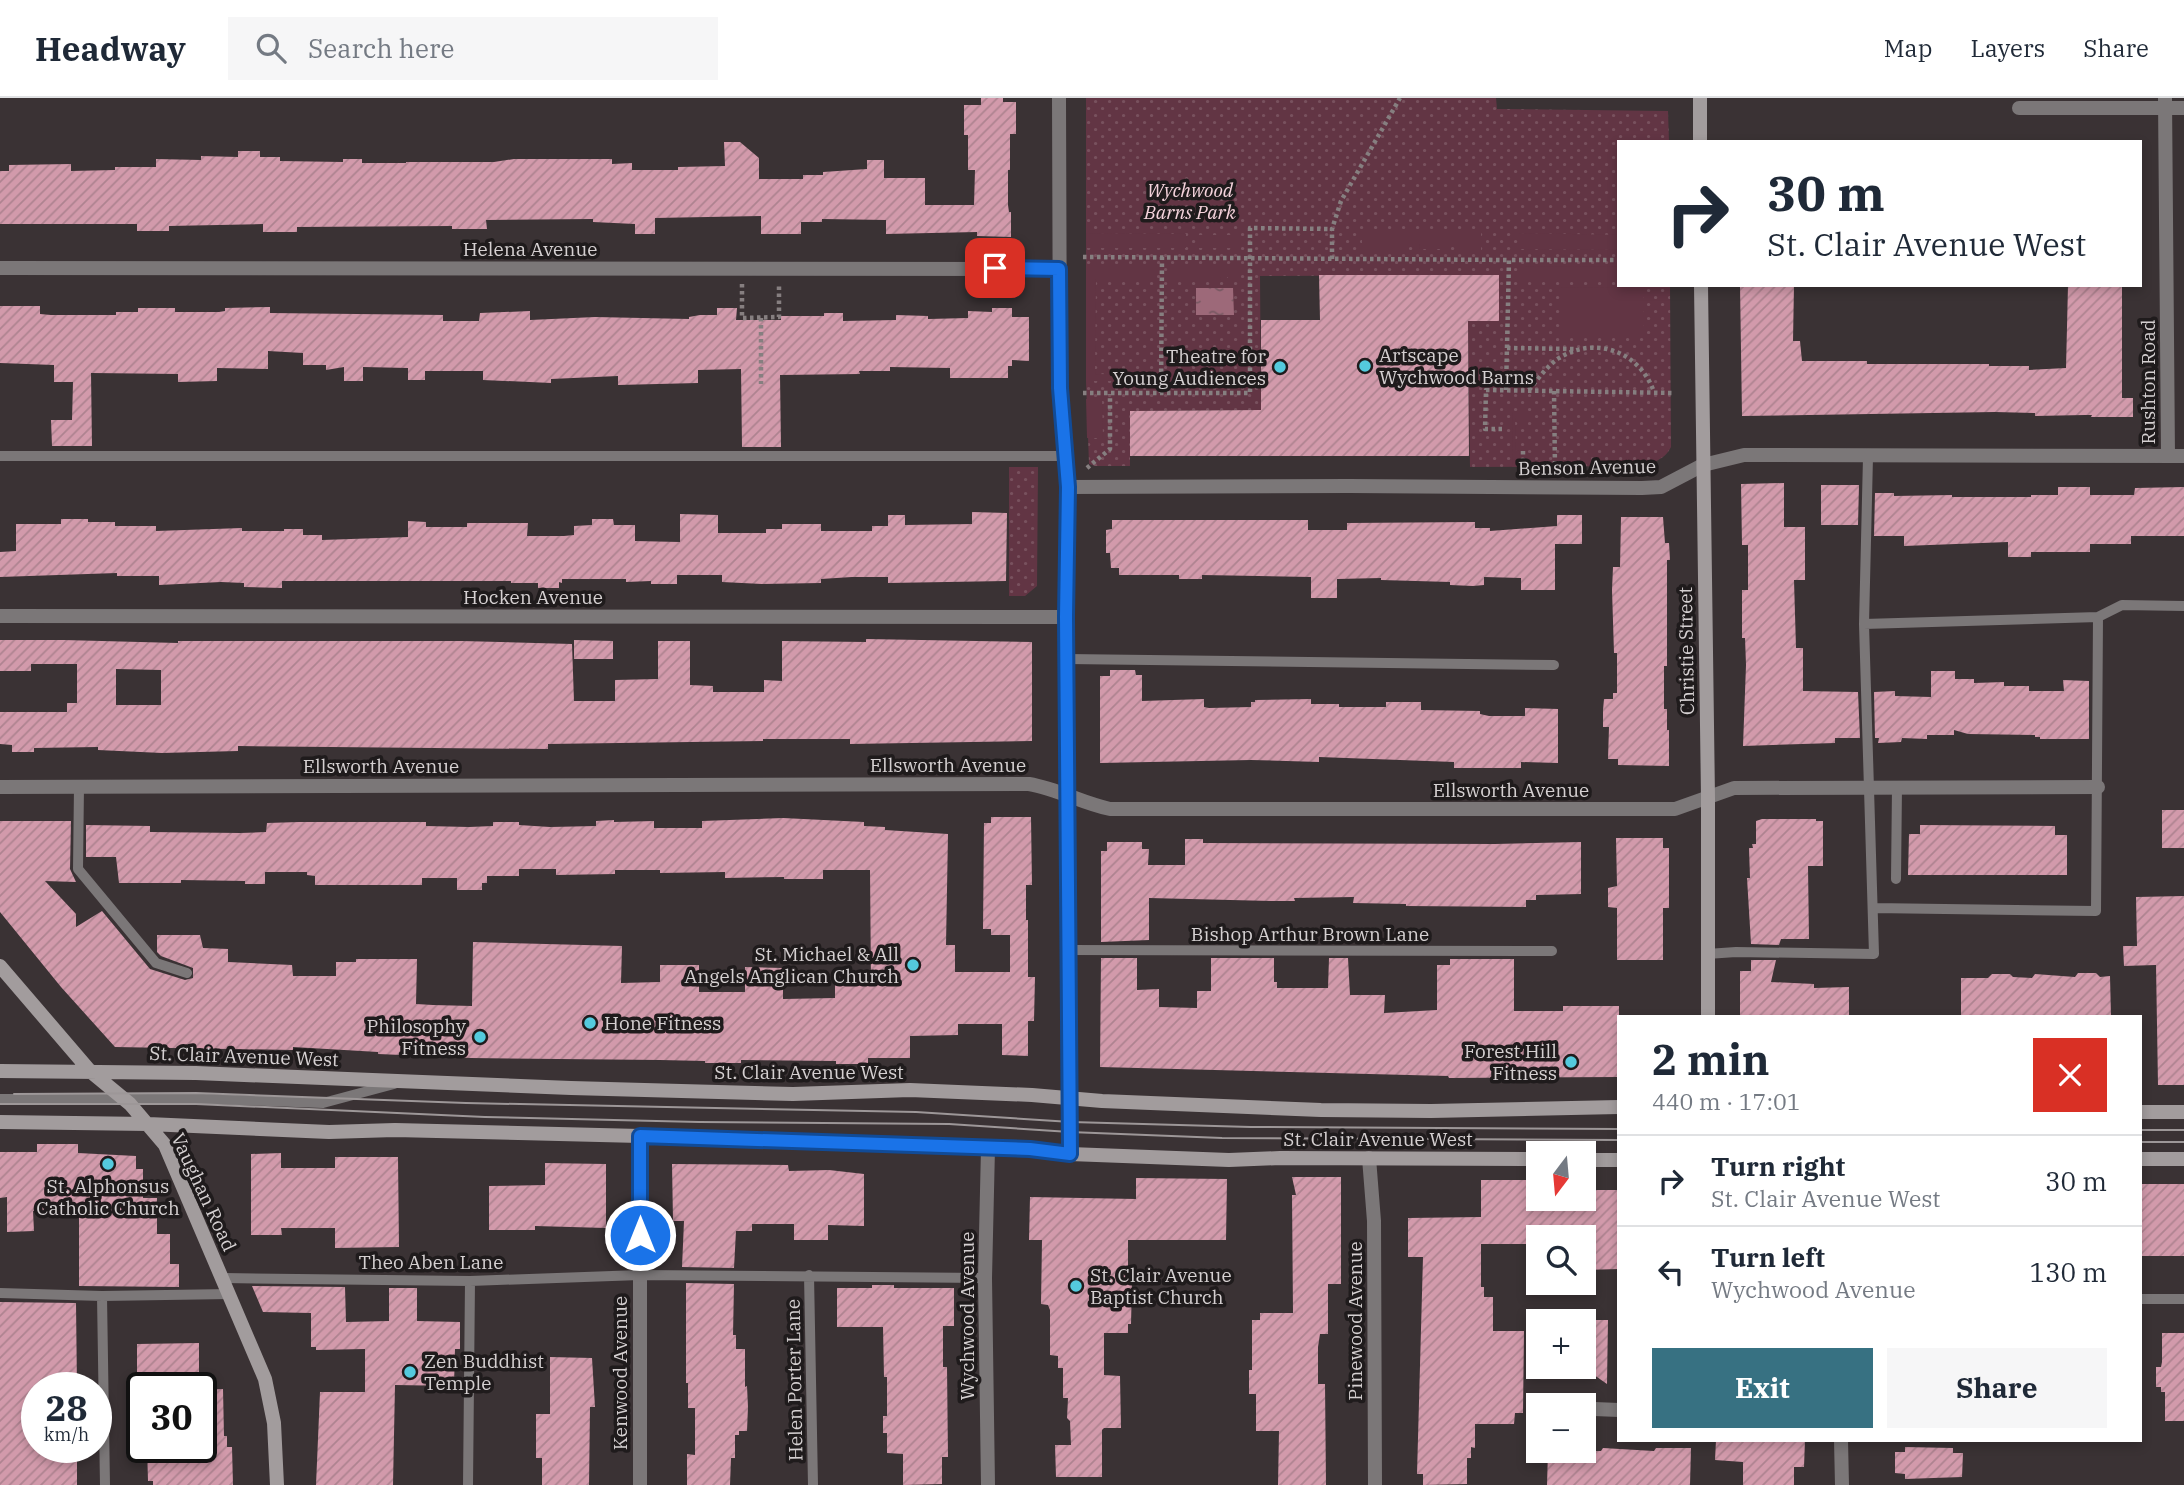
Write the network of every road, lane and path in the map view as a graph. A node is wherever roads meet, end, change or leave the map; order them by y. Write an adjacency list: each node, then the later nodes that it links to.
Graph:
1 (1059, 98): 16 (street)
2 (1400, 98): 8 (path)
3 (1700, 98): 7 (main road)
4 (2019, 103): 5 (street)
5 (2165, 103): 6 (street); 36 (street, Rushton Road)
6 (2184, 108)
7 (1700, 140)
8 (1332, 229): 11 (path); 12 (path)
9 (1083, 257): 10 (path)
10 (1162, 257): 11 (path); 28 (path)
11 (1250, 258): 12 (path); 28 (path)
12 (1332, 259): 13 (path)
13 (1509, 260): 14 (path); 21 (path)
14 (1617, 260)
15 (0, 268): 16 (street, Helena Avenue)
16 (1059, 269): 35 (street)
17 (742, 284): 20 (path)
18 (779, 284): 20 (path)
19 (1701, 287): 39 (main road, Christie Street)
20 (761, 317): 23 (path)
21 (1507, 348): 22 (path); 24 (path)
22 (1578, 349): 25 (path); 27 (path)
23 (761, 384)
24 (1506, 390): 25 (path); 32 (path)
25 (1528, 391): 26 (path)
26 (1554, 391): 27 (path); 42 (path)
27 (1654, 392): 29 (path)
28 (1161, 393): 31 (path)
29 (1674, 393)
30 (1083, 394): 31 (path)
31 (1110, 394): 40 (path)
32 (1502, 429)
33 (1523, 451): 41 (path)
34 (0, 456): 35 (lane)
35 (1065, 456): 43 (street)
36 (2168, 456): 37 (street, Benson Avenue); 38 (street, Benson Avenue)
37 (2184, 456)
38 (1868, 457): 39 (street, Benson Avenue); 48 (lane)
39 (1703, 465): 43 (street, Benson Avenue); 57 (main road, Christie Street)
40 (1087, 468)
41 (1523, 470)
42 (1555, 470)
43 (1068, 487): 46 (street)
44 (2184, 606): 47 (lane)
45 (0, 616): 46 (street, Hocken Avenue)
46 (1066, 617): 49 (street)
47 (2098, 617): 48 (lane); 54 (lane)
48 (1864, 624): 52 (lane)
49 (1067, 659): 50 (lane); 56 (street)
50 (1553, 665)
51 (79, 786): 55 (street, Ellsworth Avenue); 56 (street, Ellsworth Avenue); 64 (lane)
52 (1871, 786): 53 (street, Ellsworth Avenue); 57 (street, Ellsworth Avenue); 59 (lane)
53 (1897, 786): 54 (street, Ellsworth Avenue); 58 (lane)
54 (2098, 786): 59 (lane)
55 (0, 787)
56 (1067, 793): 57 (street, Ellsworth Avenue); 60 (street)
57 (1708, 798): 62 (main road, Christie Street)
58 (1896, 878)
59 (1873, 908): 62 (lane)
60 (1068, 950): 61 (lane, Bishop Arthur Brown Lane); 71 (street)
61 (1552, 951)
62 (1707, 954): 65 (main road, Christie Street)
63 (0, 966): 67 (main road, Vaughan Road)
64 (187, 973)
65 (1708, 1015)
66 (0, 1071): 67 (main road, St. Clair Avenue West)
67 (90, 1071): 68 (main road, St. Clair Avenue West); 70 (main road, Vaughan Road)
68 (404, 1082): 70 (lane); 71 (main road, St. Clair Avenue West)
69 (0, 1099): 70 (lane)
70 (123, 1099): 76 (main road, Vaughan Road)
71 (1071, 1099): 72 (main road, St. Clair Avenue West); 79 (street)
72 (1617, 1107)
73 (2142, 1112): 74 (main road)
74 (2184, 1112)
75 (0, 1122): 76 (main road, St. Clair Avenue West)
76 (148, 1124): 77 (main road, St. Clair Avenue West); 88 (main road, Vaughan Road)
77 (640, 1136): 78 (main road, St. Clair Avenue West); 86 (street, Kenwood Avenue)
78 (988, 1148): 79 (main road, St. Clair Avenue West); 89 (street, Wychwood Avenue)
79 (1070, 1154): 80 (main road, St. Clair Avenue West)
80 (1369, 1158): 81 (main road, St. Clair Avenue West); 105 (street, Pinewood Avenue)
81 (1526, 1159)
82 (2184, 1159): 85 (main road)
83 (1596, 1160): 84 (main road)
84 (1617, 1160)
85 (2142, 1160)
86 (640, 1275): 87 (lane, Theo Aben Lane); 90 (lane, Theo Aben Lane); 102 (street, Kenwood Avenue)
87 (810, 1275): 89 (lane, Theo Aben Lane); 103 (lane, Helen Porter Lane)
88 (223, 1278): 90 (lane, Theo Aben Lane); 92 (main road, Vaughan Road)
89 (985, 1278): 104 (street, Wychwood Avenue)
90 (470, 1281): 101 (lane)
91 (0, 1293): 93 (lane)
92 (230, 1294): 93 (lane); 100 (main road, Vaughan Road)
93 (102, 1296): 99 (lane)
94 (2184, 1298): 95 (lane)
95 (2142, 1299)
96 (1596, 1409): 97 (street)
97 (1617, 1410)
98 (1841, 1442): 106 (street)
99 (105, 1485)
100 (277, 1485)
101 (468, 1485)
102 (640, 1485)
103 (813, 1485)
104 (988, 1485)
105 (1375, 1485)
106 (1842, 1485)

